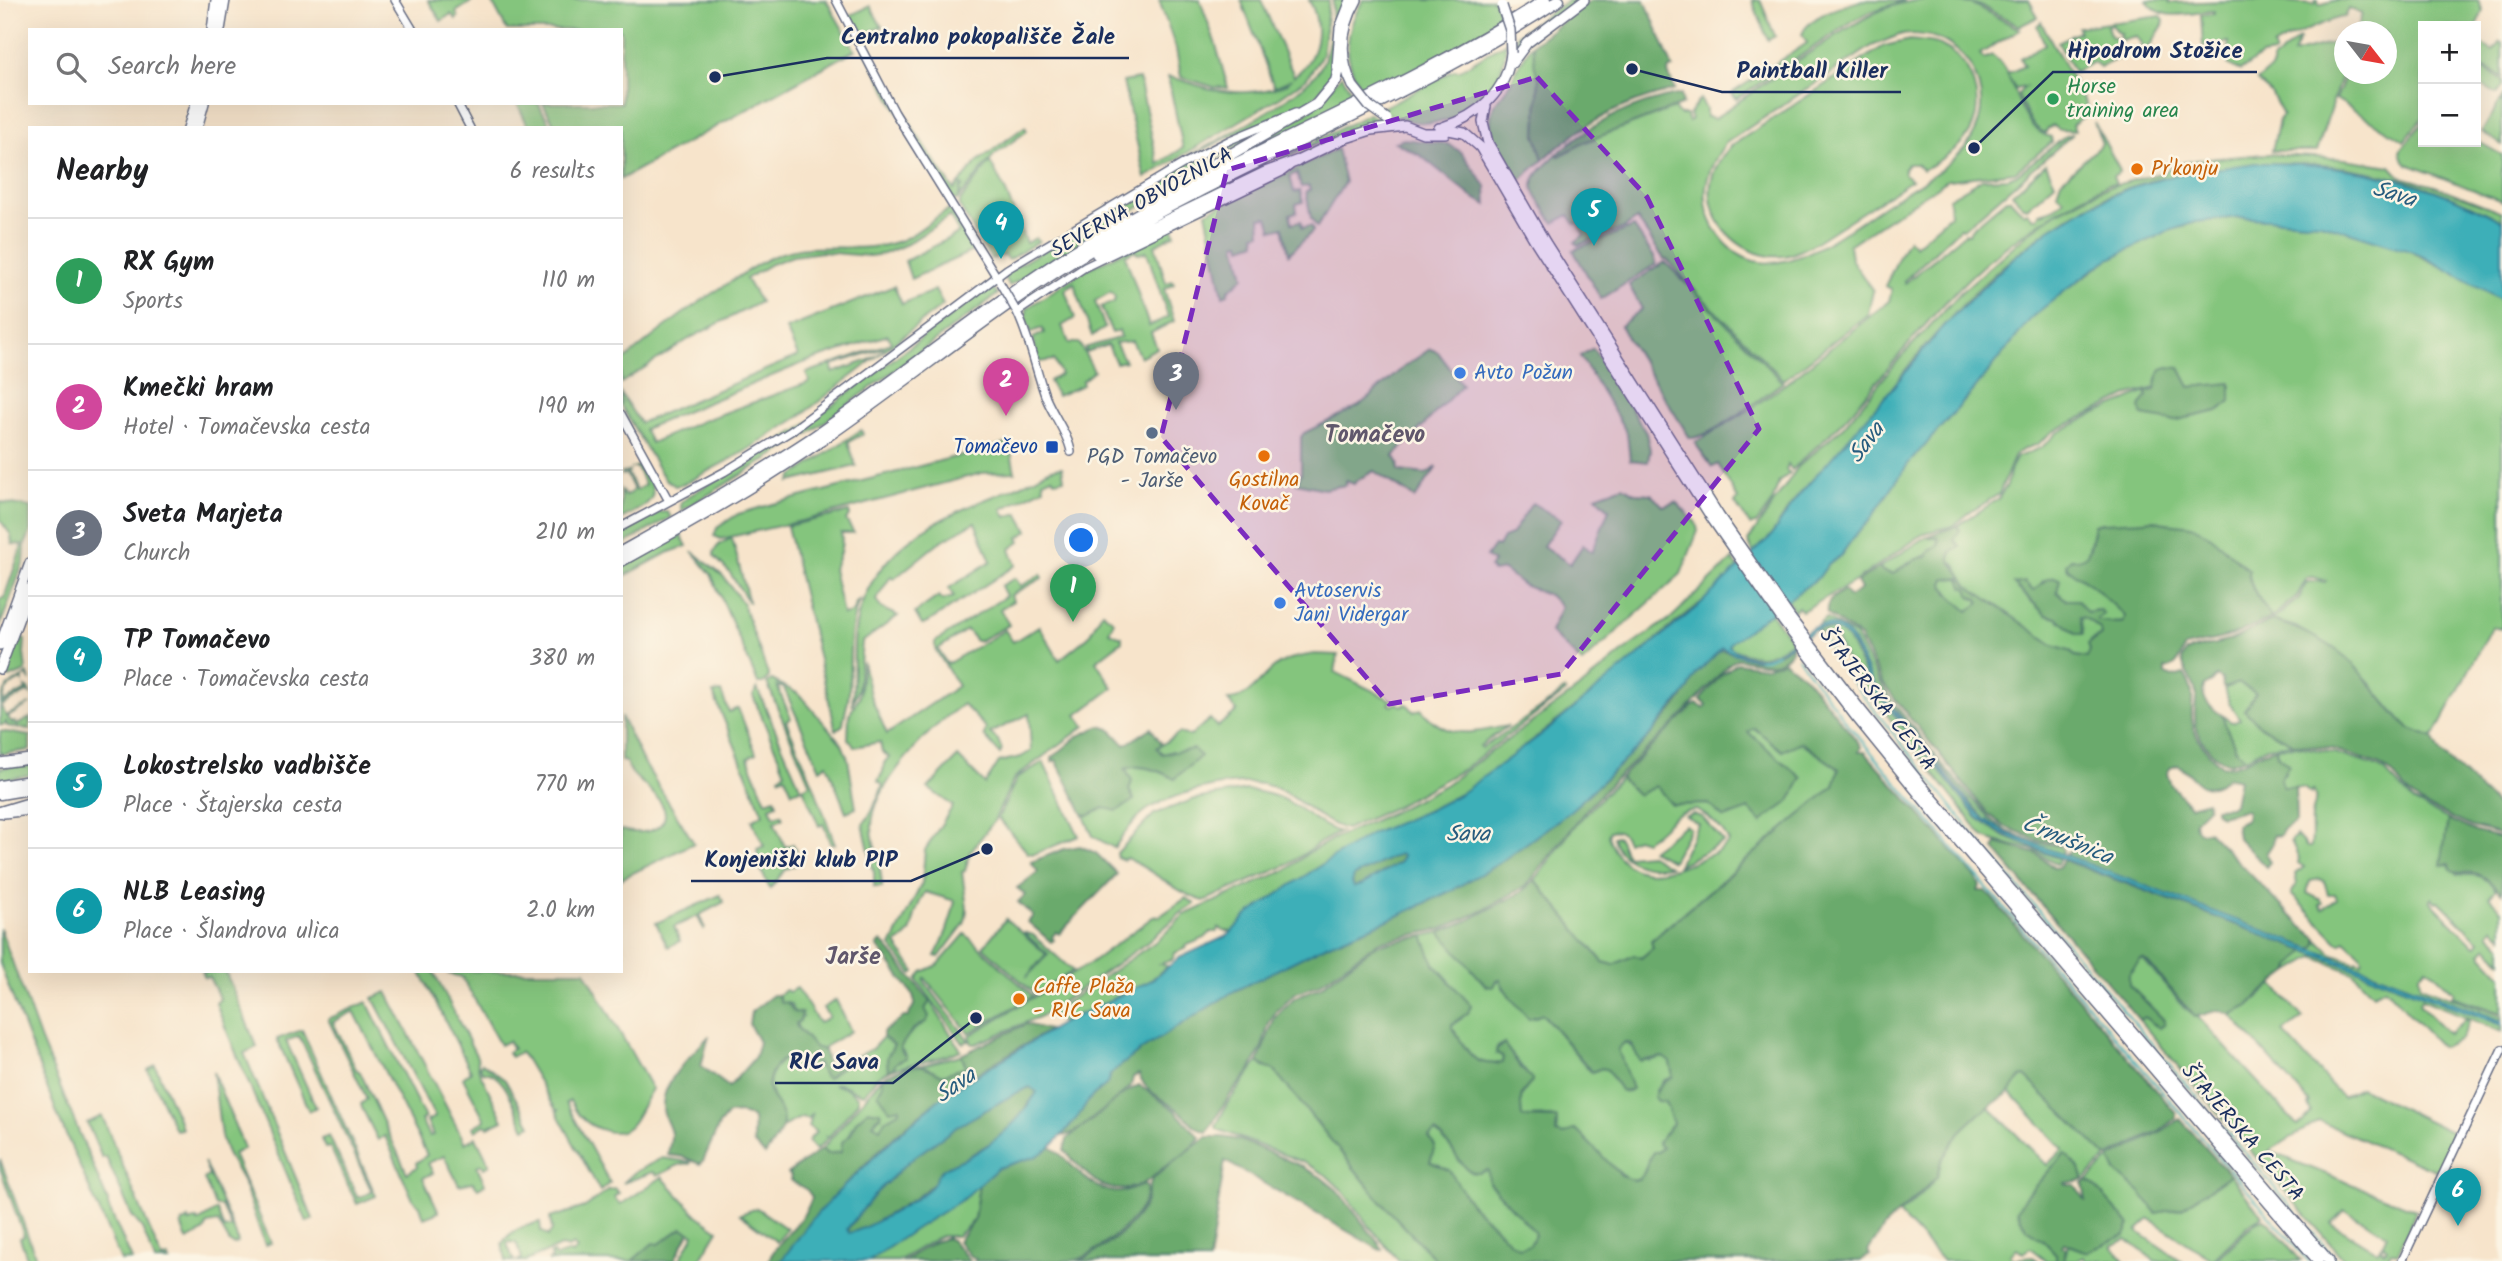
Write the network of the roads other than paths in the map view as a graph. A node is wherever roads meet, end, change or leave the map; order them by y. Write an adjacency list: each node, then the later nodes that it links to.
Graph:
1 (216, 0): 11 (main road)
2 (225, 0): 12 (main road)
3 (396, 0): 13 (street)
4 (836, 0): 29 (street)
5 (1350, 0): 29 (street)
6 (1357, 0): 15 (main road)
7 (1545, 0): 28 (highway, SEVERNA OBVOZNICA)
8 (1559, 0): 30 (highway, SEVERNA OBVOZNICA)
9 (1584, 0): 14 (main road)
10 (1500, 3): 16 (main road, bridge)
11 (212, 28)
12 (220, 28)
13 (413, 28)
14 (1544, 30): 16 (main road); 20 (main road)
15 (1343, 53): 24 (main road, bridge); 28 (highway)
16 (1507, 71): 20 (main road)
17 (195, 105): 21 (main road)
18 (203, 105): 22 (main road)
19 (458, 105): 23 (street)
20 (1486, 106): 25 (main road); 35 (main road, ŠTAJERSKA CESTA)
21 (189, 126)
22 (198, 126)
23 (469, 126)
24 (1405, 126): 25 (main road); 26 (main road, ŠTAJERSKA CESTA); 27 (main road)
25 (1439, 128): 26 (main road, ŠTAJERSKA CESTA)
26 (1484, 157): 35 (main road, ŠTAJERSKA CESTA)
27 (1297, 161): 30 (highway); 31 (street)
28 (1108, 232): 37 (highway, SEVERNA OBVOZNICA)
29 (998, 280): 31 (street, bridge); 34 (street)
30 (1043, 280): 38 (highway, SEVERNA OBVOZNICA)
31 (1016, 310): 33 (street)
32 (623, 418): 34 (street)
33 (1063, 433)
34 (669, 501): 36 (street)
35 (1716, 518): 42 (main road, ŠTAJERSKA CESTA)
36 (623, 526)
37 (623, 551)
38 (623, 560)
39 (28, 568): 41 (main road)
40 (28, 593): 43 (main road)
41 (0, 645)
42 (1807, 647): 54 (main road, ŠTAJERSKA CESTA); 55 (main road, ŠTAJERSKA CESTA)
43 (0, 669)
44 (28, 759): 45 (main road)
45 (0, 763)
46 (28, 781): 47 (highway)
47 (0, 786)
48 (28, 789): 49 (highway)
49 (0, 794)
50 (28, 804): 52 (highway)
51 (28, 811): 52 (street)
52 (0, 813)
53 (2502, 1049): 56 (street)
54 (2318, 1261)
55 (2329, 1261)
56 (2402, 1261)

